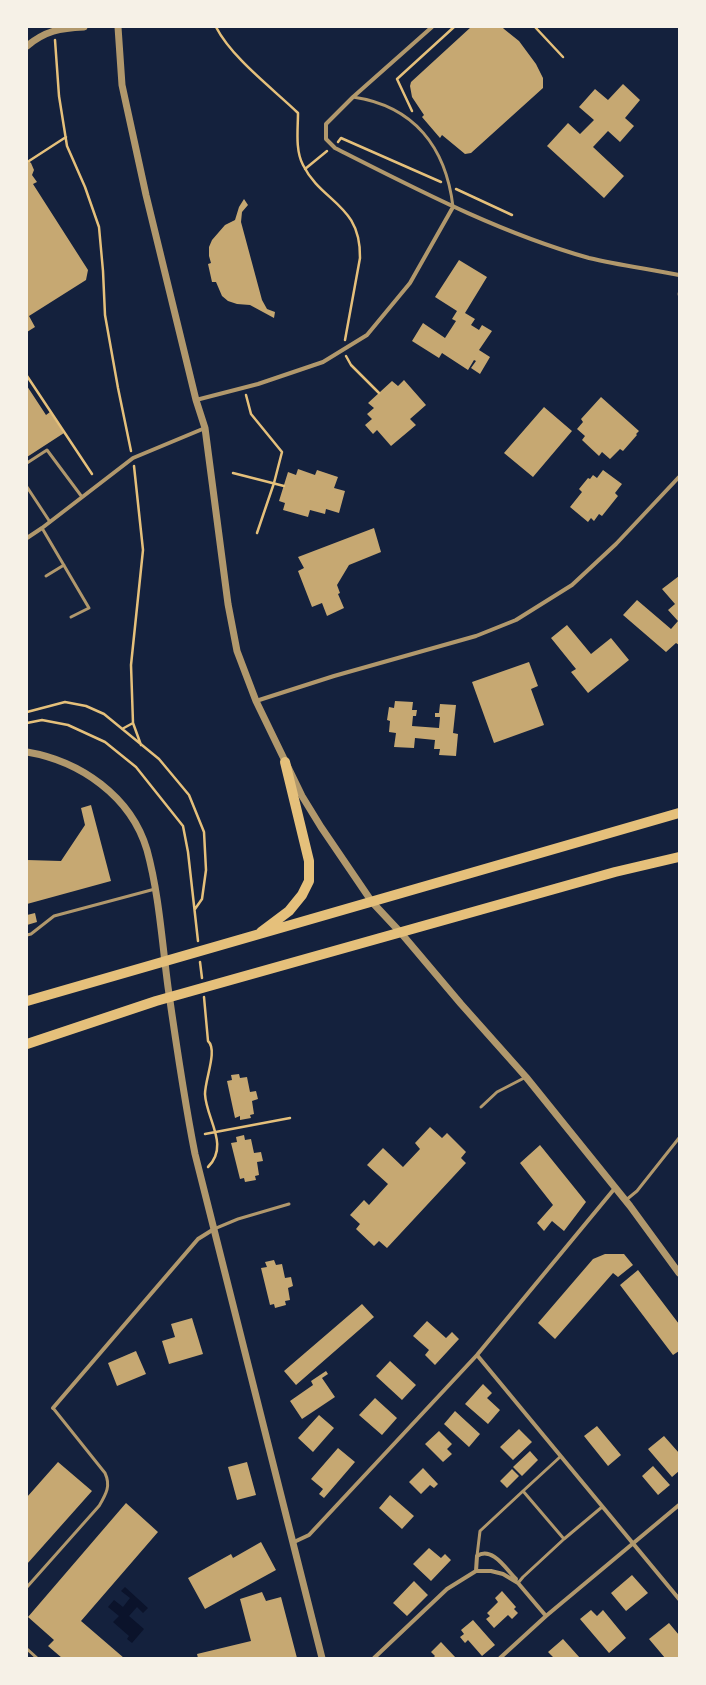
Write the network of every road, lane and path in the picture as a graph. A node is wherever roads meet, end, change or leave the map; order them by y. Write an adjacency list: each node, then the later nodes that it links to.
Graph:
1 (84, 27): 7 (street)
2 (118, 27): 26 (street)
3 (216, 27): 15 (path)
4 (432, 27): 10 (street)
5 (454, 27): 11 (path)
6 (535, 27): 9 (path)
7 (54, 30): 8 (street); 12 (path)
8 (27, 46)
9 (563, 57)
10 (353, 97): 13 (street); 17 (lane)
11 (414, 114)
12 (66, 137): 14 (path); 28 (path)
13 (333, 146): 15 (path); 17 (path); 19 (street)
14 (28, 161)
15 (305, 169): 22 (path)
16 (456, 182): 18 (path)
17 (450, 186): 18 (path); 19 (lane)
18 (458, 190): 20 (path)
19 (453, 207): 21 (street); 22 (street)
20 (512, 215)
21 (679, 275)
22 (343, 350): 24 (street); 25 (path)
23 (27, 376): 31 (path)
24 (244, 387): 26 (street); 33 (path)
25 (379, 393)
26 (196, 400): 27 (street)
27 (205, 428): 28 (street); 44 (street)
28 (133, 458): 36 (street); 47 (path)
29 (27, 463): 36 (lane)
30 (233, 473): 33 (path)
31 (92, 474)
32 (679, 477): 44 (street)
33 (274, 483): 34 (path); 39 (path)
34 (284, 486)
35 (27, 487): 37 (lane)
36 (82, 497): 37 (street)
37 (50, 522): 38 (street)
38 (42, 528): 40 (street); 41 (lane)
39 (257, 533)
40 (27, 538)
41 (64, 565): 42 (lane); 43 (lane)
42 (46, 576)
43 (72, 617)
44 (256, 701): 51 (street)
45 (27, 712): 48 (path)
46 (27, 723): 49 (path)
47 (133, 723): 48 (path); 49 (path)
48 (122, 729): 49 (path)
49 (141, 745)
50 (27, 752): 54 (street)
51 (285, 762): 55 (street); 58 (main road)
52 (679, 813): 55 (main road)
53 (679, 857): 56 (main road)
54 (155, 889): 57 (lane); 70 (street)
55 (372, 902): 56 (street); 58 (main road)
56 (401, 933): 60 (main road); 64 (street)
57 (27, 935)
58 (256, 936): 59 (main road)
59 (27, 1000)
60 (95, 1021): 62 (main road); 63 (main road)
61 (208, 1041): 67 (path)
62 (27, 1044)
63 (27, 1051)
64 (526, 1077): 65 (lane); 71 (street)
65 (482, 1107)
66 (290, 1118): 67 (path)
67 (215, 1132): 68 (path); 70 (path)
68 (205, 1134)
69 (679, 1138): 72 (lane)
70 (199, 1171): 74 (street)
71 (616, 1188): 72 (street); 76 (street)
72 (626, 1200): 75 (street)
73 (289, 1204): 74 (lane)
74 (214, 1229): 77 (street); 83 (street)
75 (679, 1273)
76 (477, 1355): 78 (street); 83 (street)
77 (53, 1408): 88 (lane)
78 (560, 1457): 79 (lane); 81 (street)
79 (523, 1492): 82 (lane); 85 (lane)
80 (679, 1505): 84 (street)
81 (602, 1507): 82 (lane); 84 (street)
82 (564, 1539): 87 (lane)
83 (294, 1542): 93 (street)
84 (632, 1544): 89 (street); 90 (street)
85 (477, 1556): 86 (street); 87 (street)
86 (476, 1571): 87 (street); 94 (street)
87 (518, 1583): 90 (street)
88 (27, 1587)
89 (678, 1596)
90 (546, 1616): 95 (street)
91 (27, 1649): 92 (lane)
92 (37, 1658)
93 (322, 1658)
94 (374, 1658)
95 (500, 1658)

